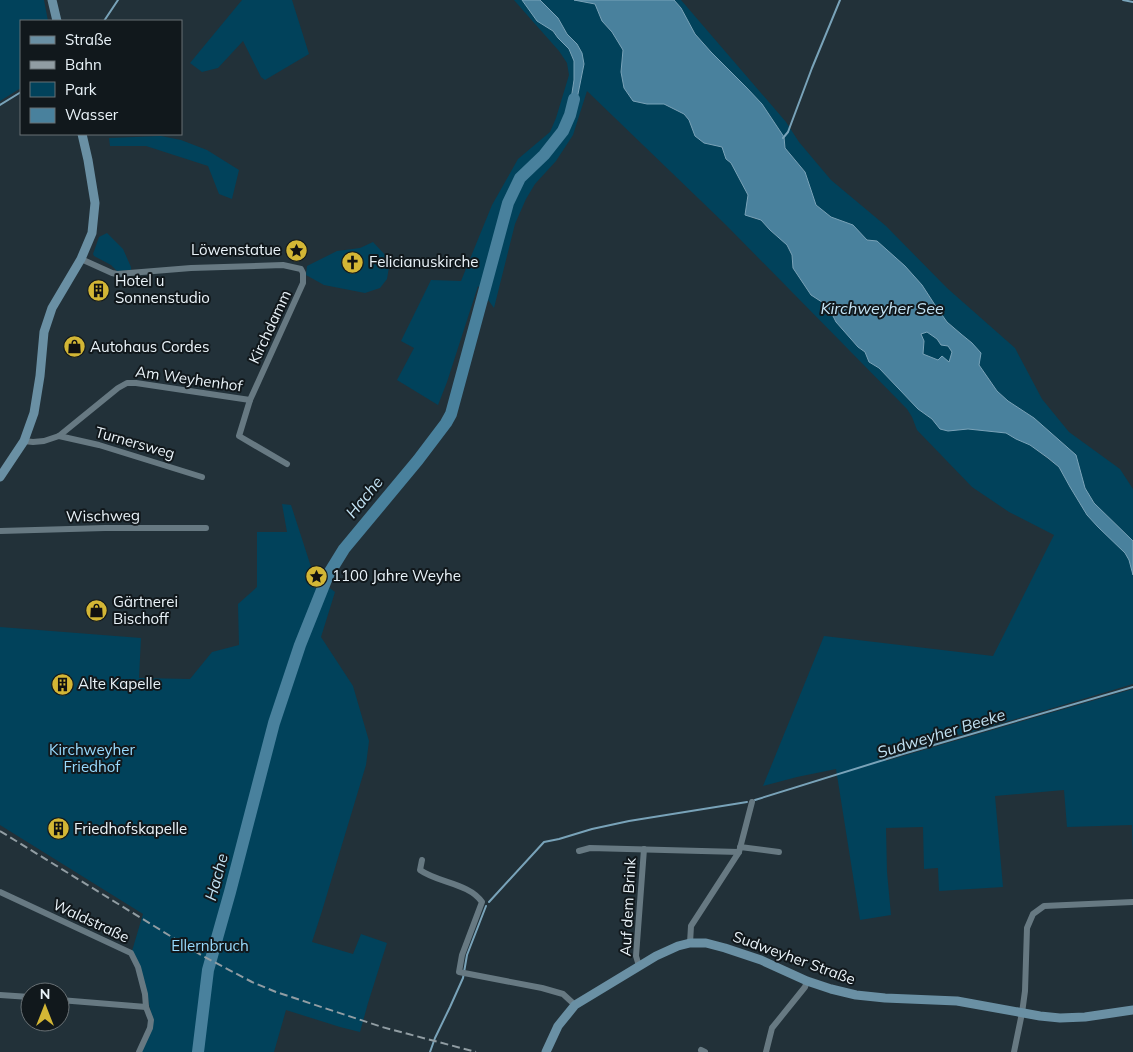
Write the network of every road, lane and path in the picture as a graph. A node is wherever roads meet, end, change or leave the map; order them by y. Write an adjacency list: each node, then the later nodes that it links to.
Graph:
1 (52, 0): 2 (street)
2 (57, 20)
3 (82, 135): 4 (street)
4 (81, 259): 5 (street, Kirchdamm); 7 (street)
5 (250, 400): 6 (street, Am Weyhenhof); 8 (street, Kirchdamm)
6 (59, 436): 7 (street, Am Weyhenhof); 10 (street, Turnersweg)
7 (24, 441): 9 (street)
8 (287, 464)
9 (1, 471)
10 (202, 477)
11 (206, 528): 12 (street, Wischweg)
12 (0, 531)
13 (752, 802): 15 (street)
14 (644, 849): 15 (street, Auf dem Brink); 16 (street, Auf dem Brink); 22 (street, Auf dem Brink)
15 (740, 849): 17 (street, Auf dem Brink); 21 (street)
16 (579, 851)
17 (779, 852)
18 (422, 860): 27 (street)
19 (0, 892): 28 (street, Waldstraße)
20 (1133, 902): 30 (street)
21 (690, 943): 22 (street, Sudweyher Straße); 23 (street, Sudweyher Straße)
22 (639, 966): 27 (street, Sudweyher Straße)
23 (807, 981): 30 (street, Sudweyher Straße); 33 (street)
24 (0, 995): 25 (street)
25 (20, 996)
26 (70, 1001): 28 (street)
27 (576, 1005): 32 (street, Sudweyher Straße)
28 (146, 1007): 31 (street, Waldstraße)
29 (1133, 1010): 30 (street, Sudweyher Straße)
30 (1022, 1013): 34 (street)
31 (140, 1052)
32 (546, 1052)
33 (766, 1052)
34 (1014, 1052)

